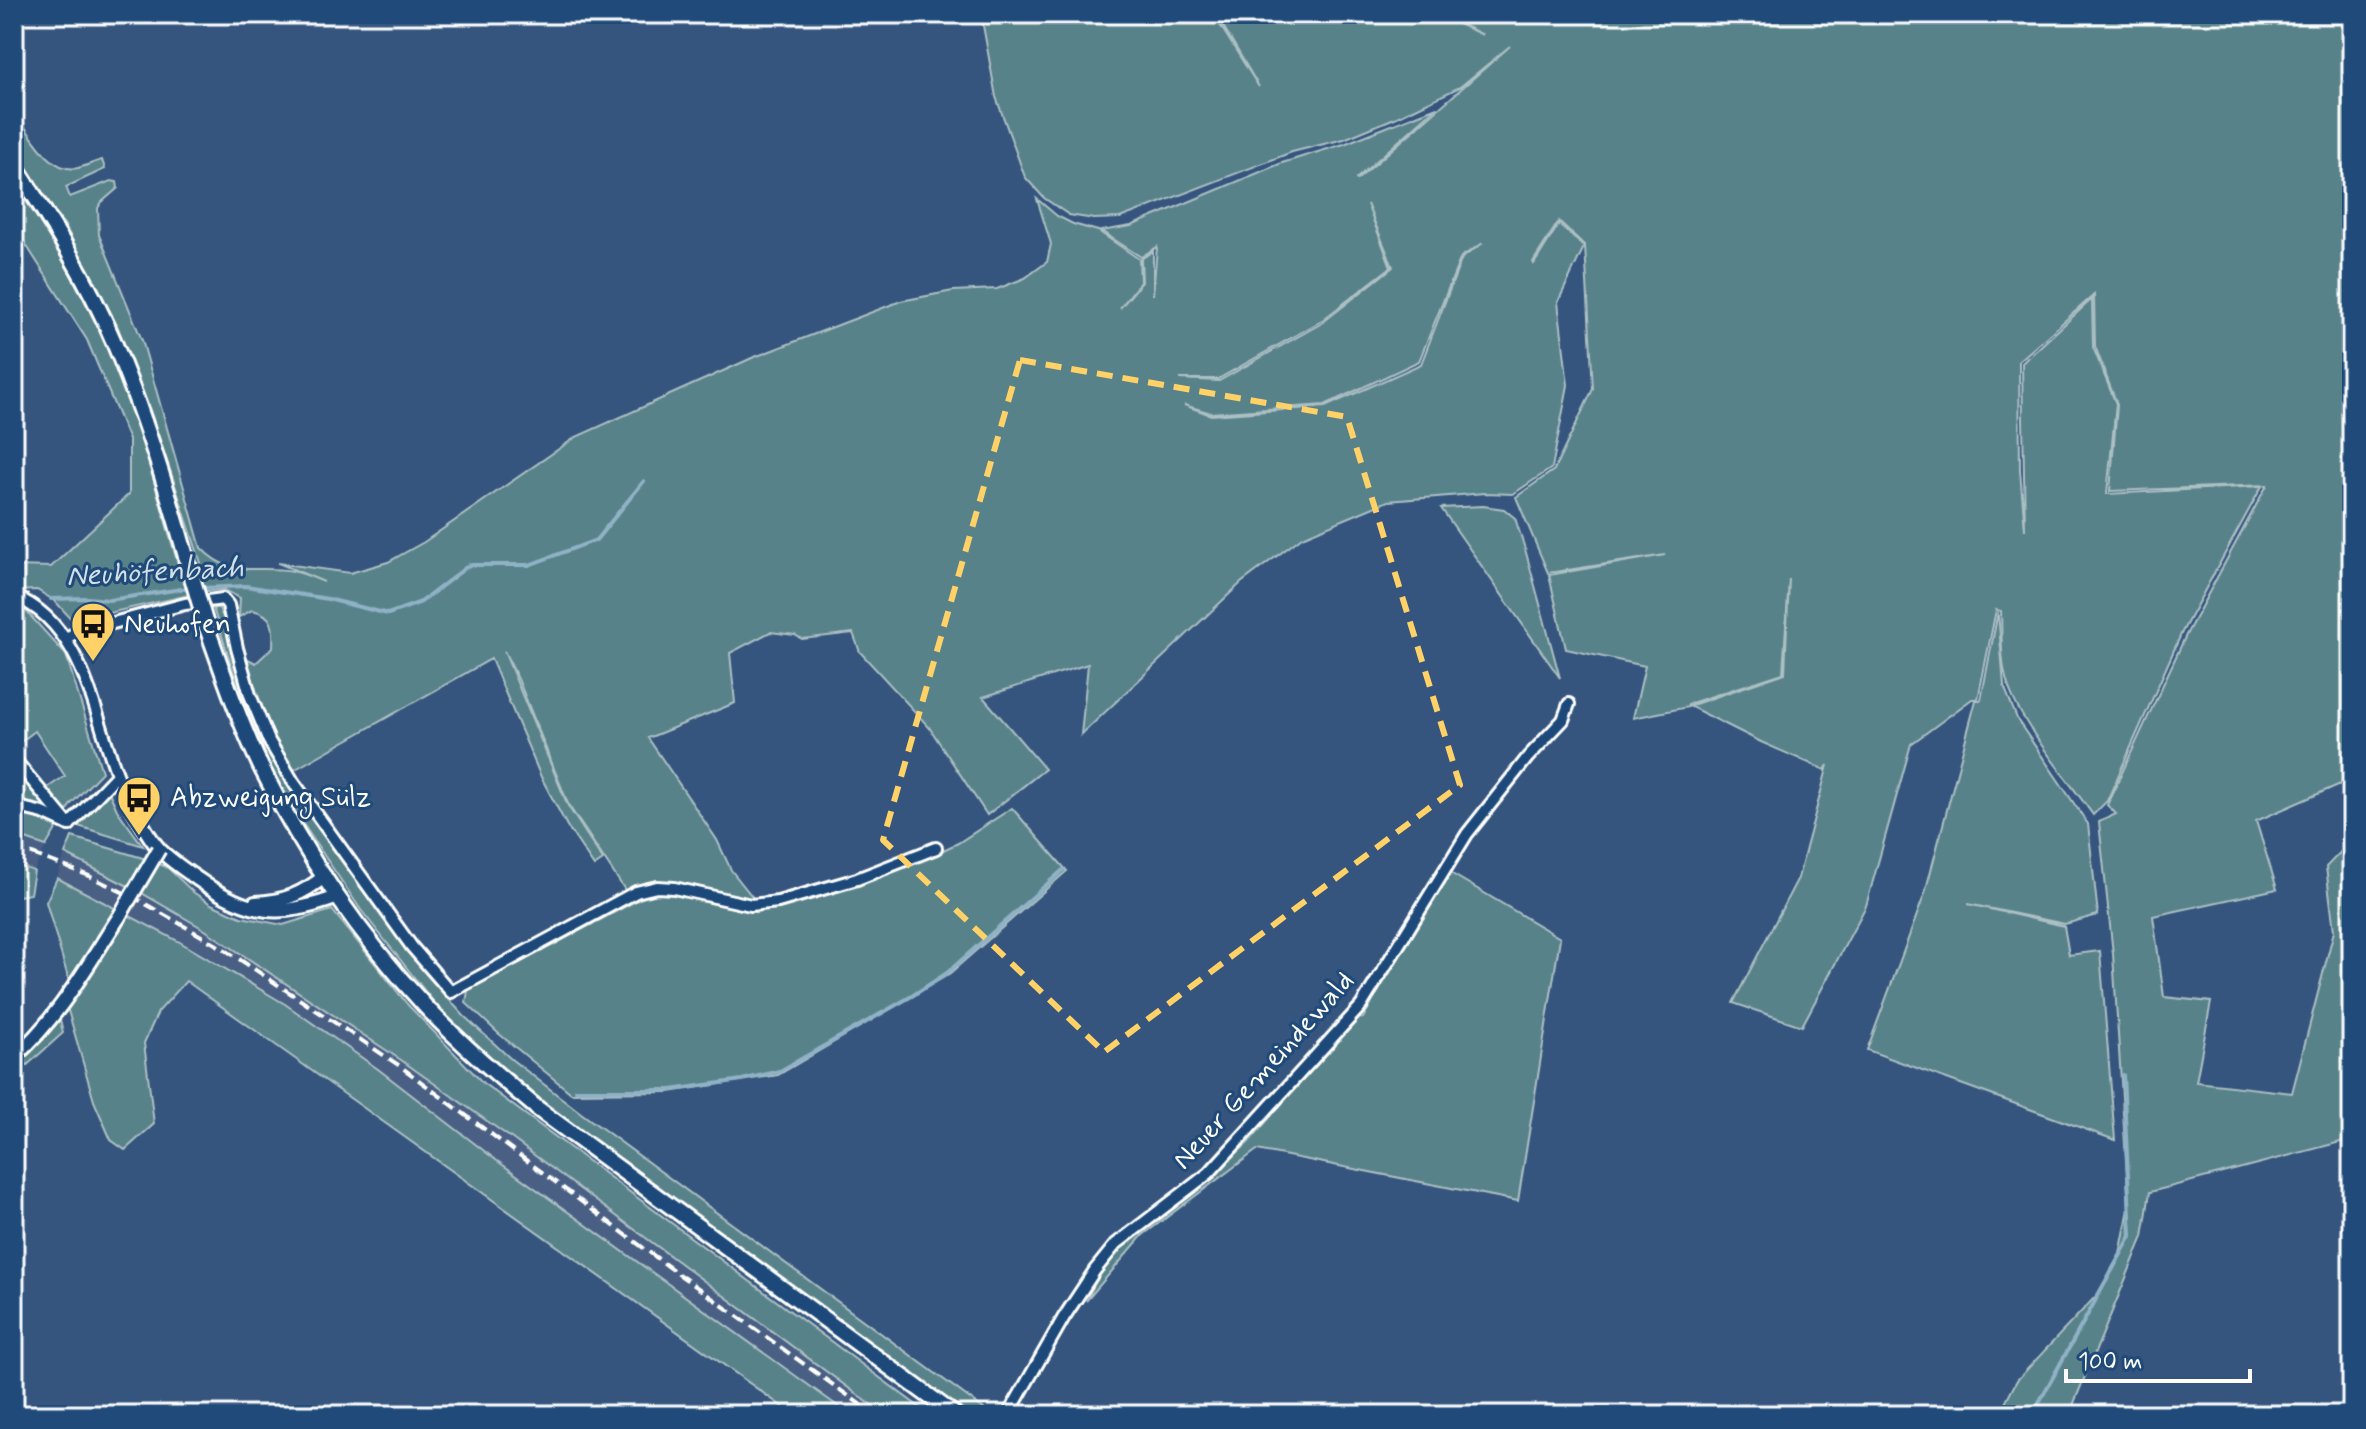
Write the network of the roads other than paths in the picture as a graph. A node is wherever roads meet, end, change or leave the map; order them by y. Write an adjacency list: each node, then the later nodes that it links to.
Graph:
1 (14, 164): 12 (main road, bridge)
2 (14, 596): 3 (street)
3 (65, 639): 6 (street); 10 (street)
4 (1569, 704): 17 (street, Neuer Gemeindewald)
5 (14, 759): 9 (street)
6 (116, 776): 7 (street); 9 (street)
7 (130, 803): 11 (street)
8 (14, 806): 9 (street)
9 (69, 825)
10 (936, 848)
11 (159, 849): 14 (street); 15 (street, bridge)
12 (325, 876): 13 (main road); 14 (street)
13 (338, 897): 14 (street); 16 (main road)
14 (232, 901)
15 (14, 1057)
16 (955, 1415)
17 (1008, 1415)

